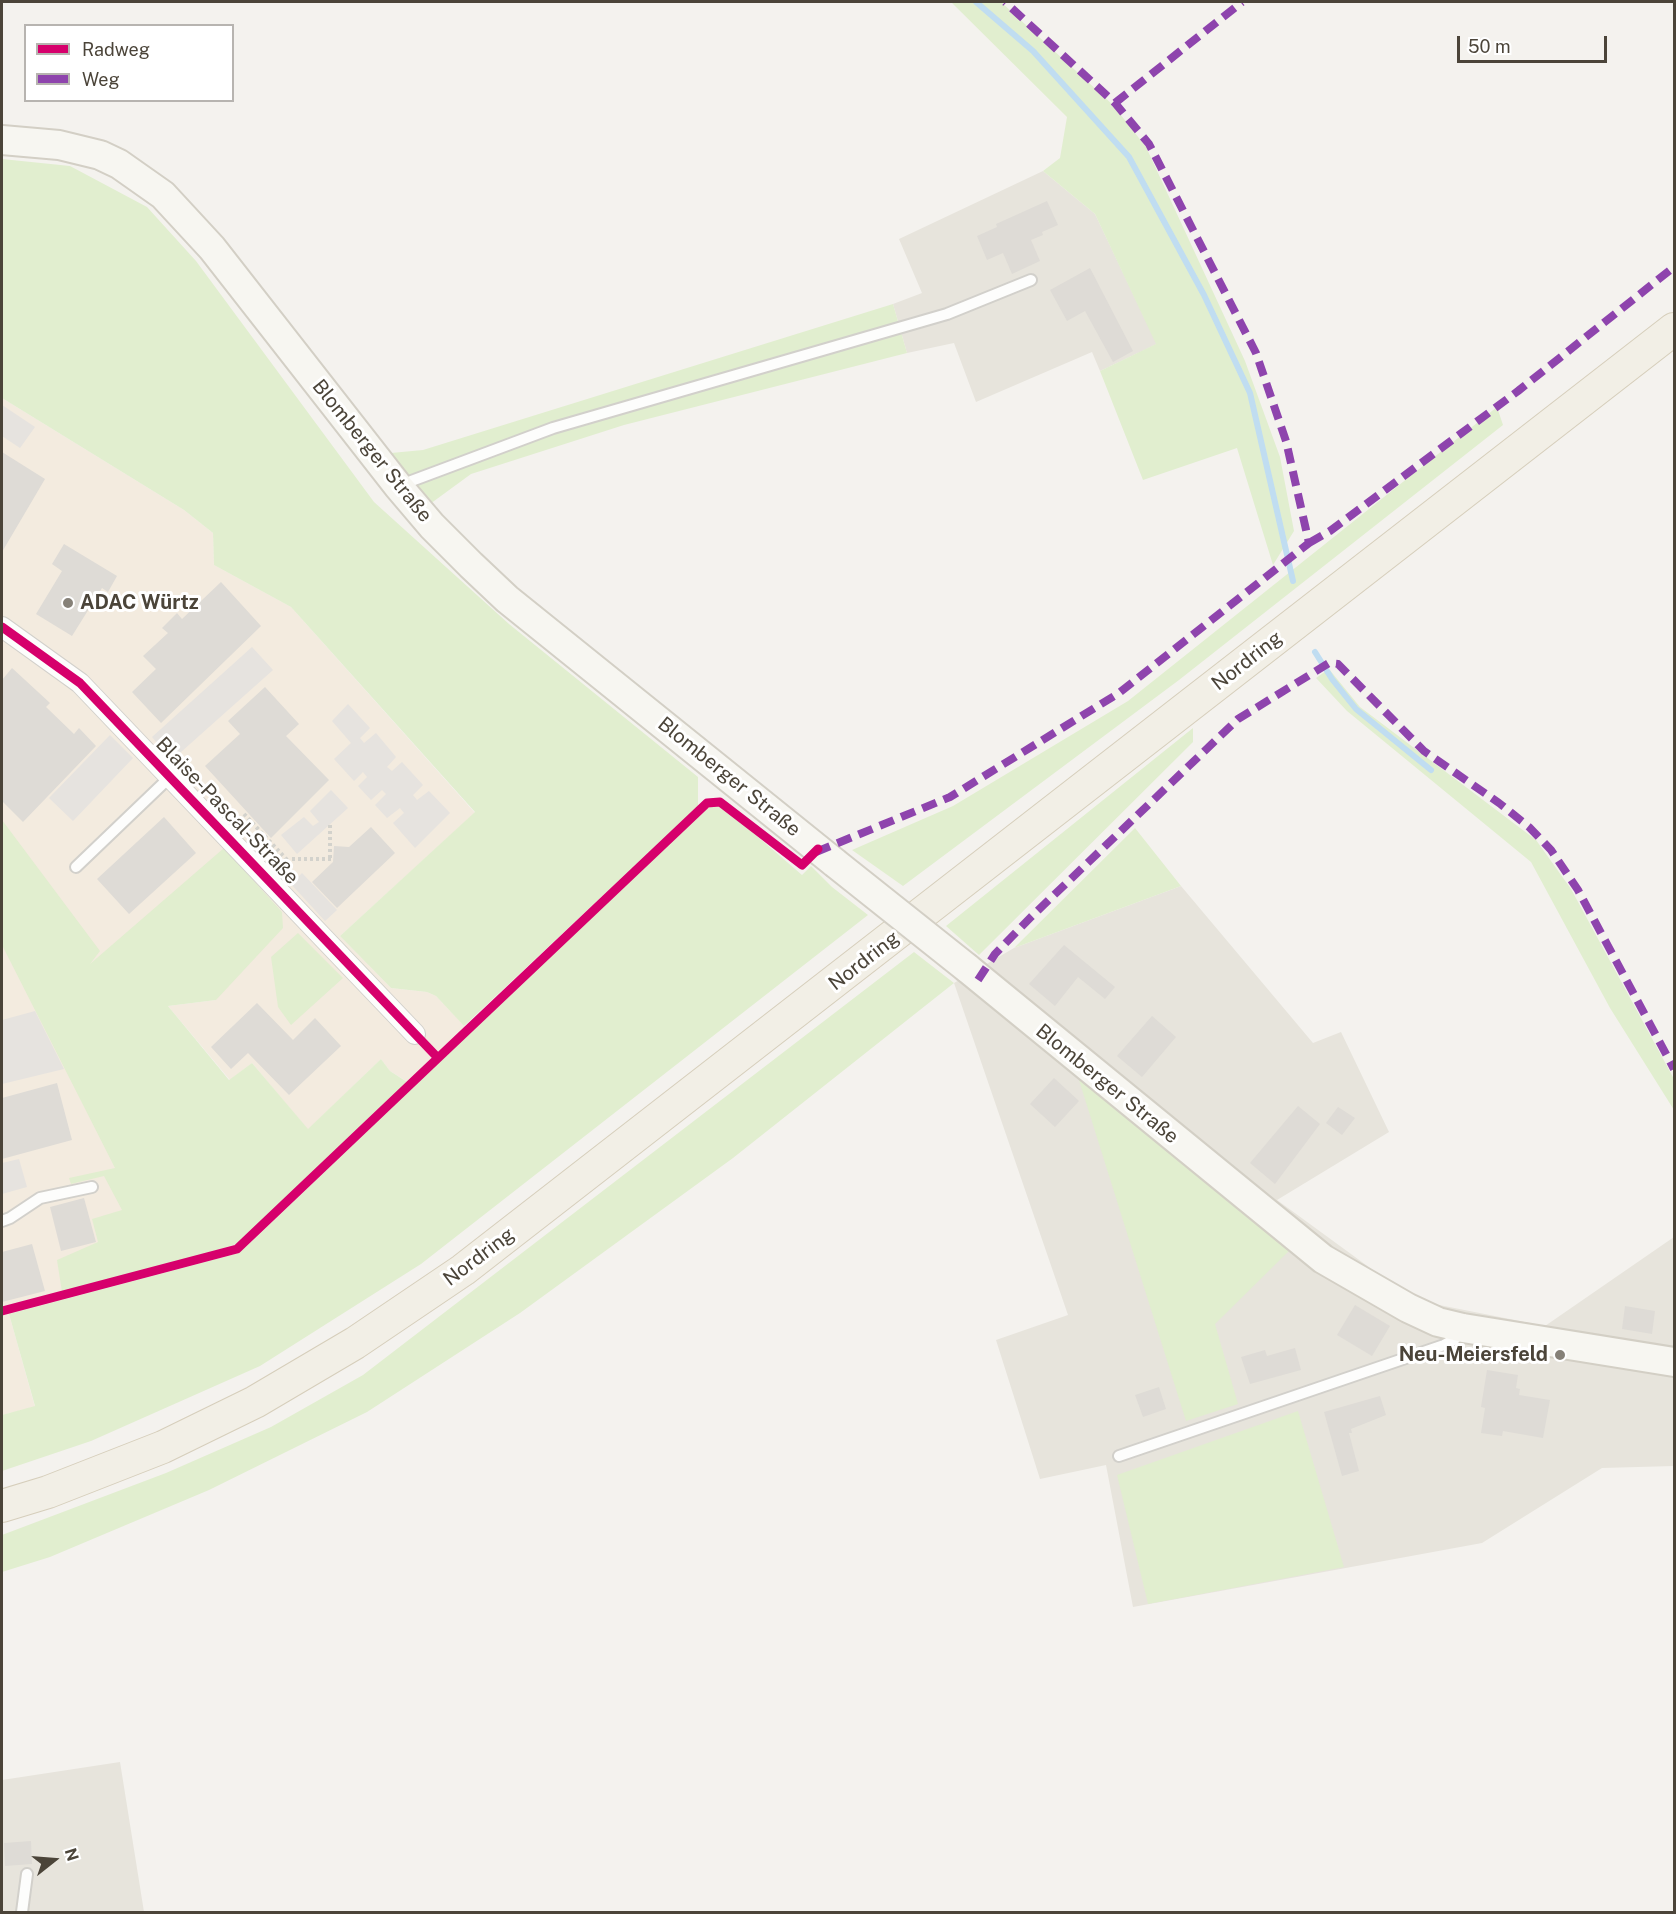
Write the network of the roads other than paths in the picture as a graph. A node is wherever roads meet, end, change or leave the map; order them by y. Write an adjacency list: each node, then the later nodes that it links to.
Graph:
1 (2, 140): 4 (main road, Blomberger Straße)
2 (1031, 280): 4 (lane)
3 (1674, 329): 14 (main road, Nordring)
4 (398, 486): 11 (main road, Blomberger Straße, bridge)
5 (2, 627): 6 (street, Blaise-Pascal-Straße)
6 (170, 777): 7 (lane); 8 (street, Blaise-Pascal-Straße)
7 (76, 867)
8 (415, 1034)
9 (92, 1187): 10 (lane)
10 (2, 1221)
11 (1463, 1329): 12 (main road, Blomberger Straße); 13 (lane)
12 (1674, 1362)
13 (1119, 1456)
14 (2, 1506)
15 (27, 1874): 16 (lane)
16 (22, 1912)

